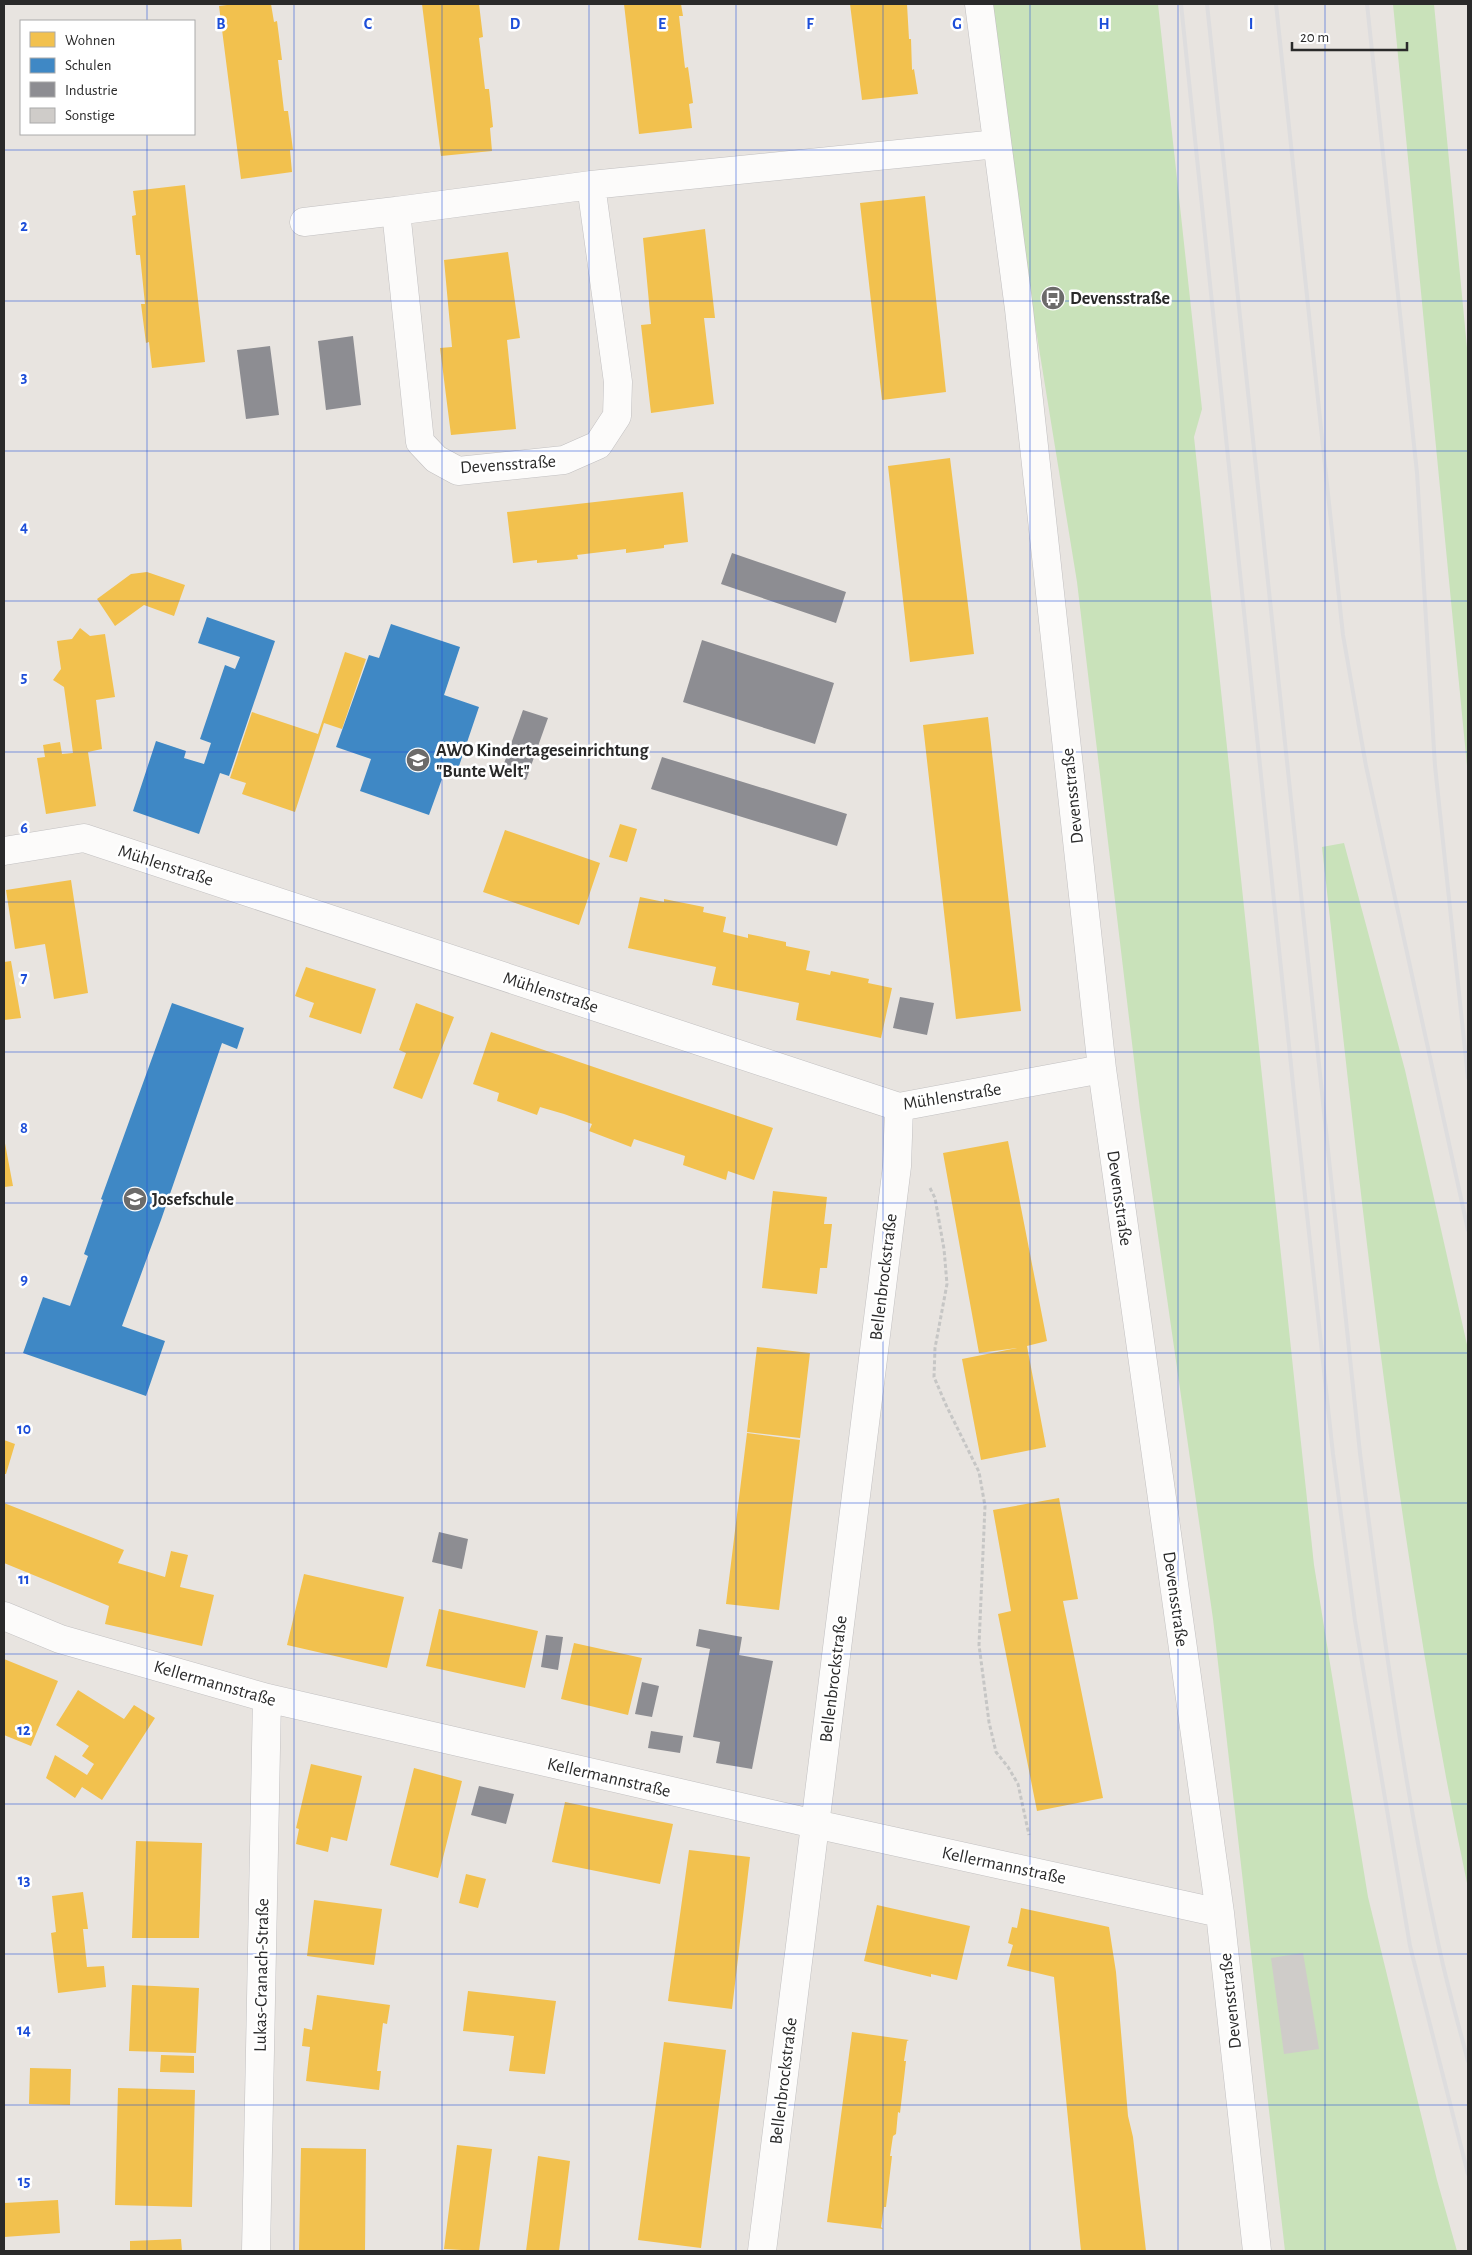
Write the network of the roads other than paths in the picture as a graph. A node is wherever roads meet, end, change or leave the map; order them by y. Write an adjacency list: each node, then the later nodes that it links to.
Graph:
1 (979, 4): 2 (street, Devensstraße)
2 (996, 144): 3 (street); 7 (street, Devensstraße)
3 (591, 185): 4 (street); 4 (street, Devensstraße)
4 (396, 211): 5 (street)
5 (304, 222)
6 (4, 852): 8 (street, Mühlenstraße)
7 (1102, 1069): 8 (street, Mühlenstraße); 12 (street, Devensstraße)
8 (899, 1107): 11 (street, Bellenbrockstraße)
9 (4, 1616): 10 (street, Kellermannstraße)
10 (267, 1698): 11 (street, Kellermannstraße); 13 (street, Lukas-Cranach-Straße)
11 (815, 1824): 12 (street, Kellermannstraße); 14 (street, Bellenbrockstraße)
12 (1220, 1913): 15 (street, Devensstraße)
13 (256, 2251)
14 (762, 2251)
15 (1257, 2251)

